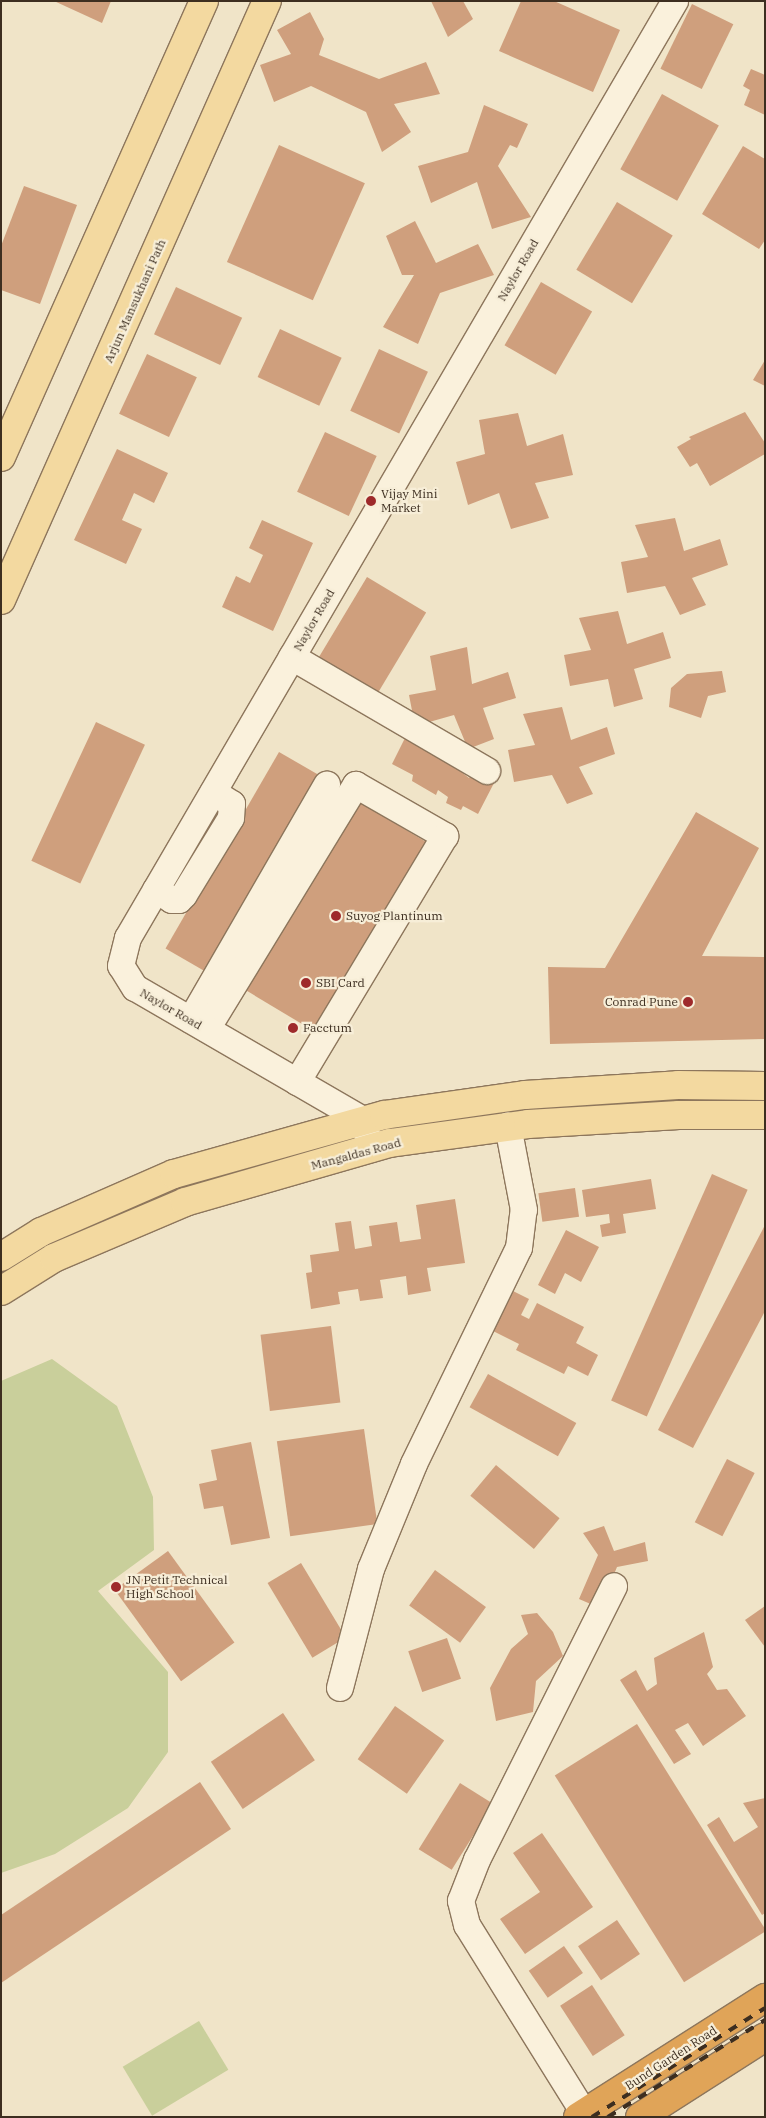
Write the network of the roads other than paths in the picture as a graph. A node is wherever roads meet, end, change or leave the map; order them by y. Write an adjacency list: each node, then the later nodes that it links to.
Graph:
1 (204, 1): 4 (main road)
2 (267, 1): 5 (main road, Arjun Mansukhani Path)
3 (676, 1): 6 (street, Naylor Road)
4 (1, 457)
5 (1, 600)
6 (292, 657): 7 (street); 9 (street, Naylor Road)
7 (488, 771)
8 (327, 784): 9 (street)
9 (199, 1025): 10 (street, Naylor Road); 10 (street)
10 (296, 1082): 13 (street, Naylor Road)
11 (765, 1086): 13 (main road)
12 (765, 1115): 14 (main road, Mangaldas Road)
13 (363, 1120): 15 (street); 16 (main road)
14 (508, 1126): 15 (main road, Mangaldas Road); 19 (street)
15 (372, 1149): 17 (main road, Mangaldas Road)
16 (1, 1256)
17 (1, 1291)
18 (614, 1586): 22 (street)
19 (340, 1688)
20 (765, 1998): 22 (highway, Bund Garden Road)
21 (765, 2037): 23 (highway)
22 (581, 2115)
23 (640, 2117)

